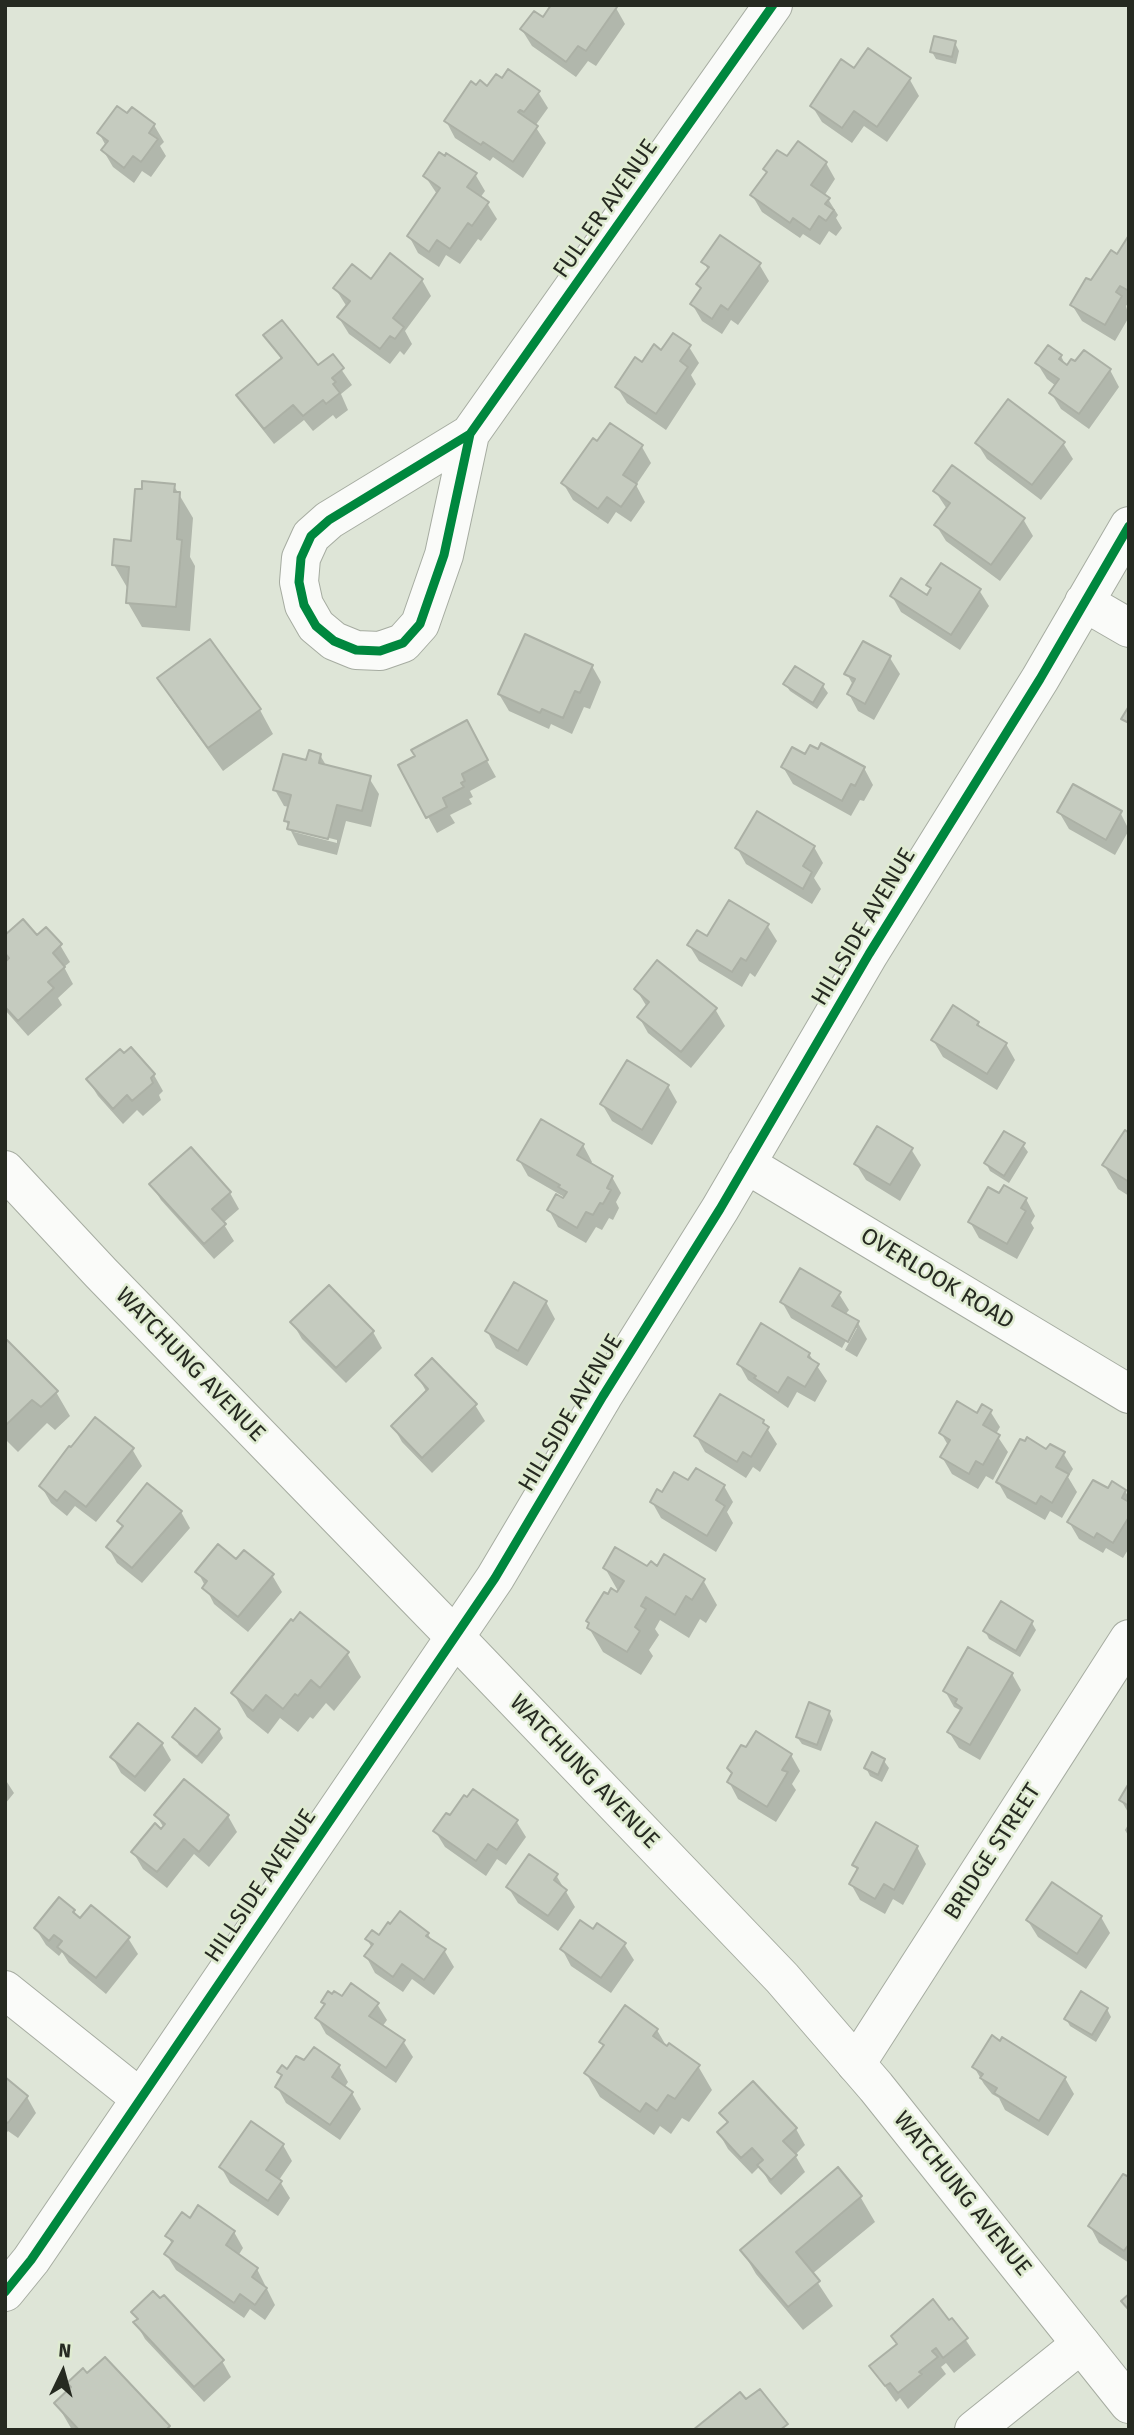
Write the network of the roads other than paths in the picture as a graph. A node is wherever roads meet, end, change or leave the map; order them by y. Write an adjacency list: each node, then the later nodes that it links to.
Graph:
1 (772, 5): 2 (street, FULLER AVENUE)
2 (470, 434): 2 (street, FULLER AVENUE)
3 (1129, 526): 4 (street, HILLSIDE AVENUE)
4 (1084, 602): 5 (street); 6 (street, HILLSIDE AVENUE)
5 (1129, 628)
6 (746, 1164): 8 (street, OVERLOOK ROAD); 9 (street, HILLSIDE AVENUE)
7 (5, 1170): 9 (street, WATCHUNG AVENUE)
8 (1129, 1394)
9 (454, 1636): 12 (street, WATCHUNG AVENUE); 13 (street, HILLSIDE AVENUE)
10 (1129, 1639): 12 (street, BRIDGE STREET)
11 (5, 1990): 13 (street)
12 (856, 2064): 15 (street, WATCHUNG AVENUE)
13 (141, 2098): 14 (street, HILLSIDE AVENUE)
14 (5, 2292)
15 (1081, 2344): 16 (street, WATCHUNG AVENUE); 17 (street)
16 (1129, 2404)
17 (974, 2430)

